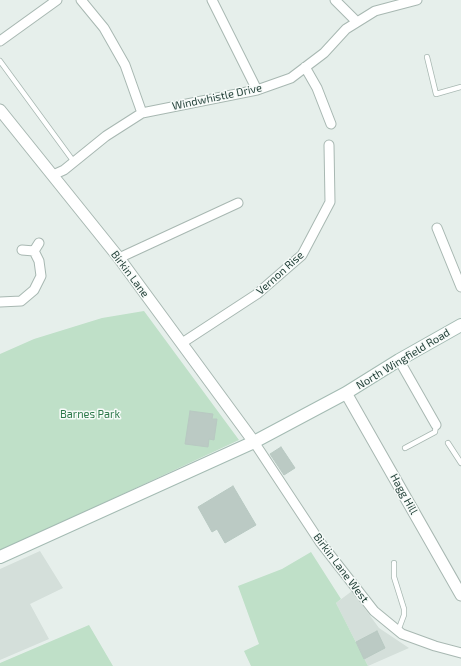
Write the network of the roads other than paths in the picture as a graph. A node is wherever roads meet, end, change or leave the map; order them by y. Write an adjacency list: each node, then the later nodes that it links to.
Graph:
1 (56, 0): 7 (street)
2 (81, 0): 14 (street)
3 (212, 0): 12 (street)
4 (335, 0): 6 (street)
5 (417, 0): 6 (street, Windwhistle Drive)
6 (357, 22): 10 (street, Windwhistle Drive)
7 (0, 41)
8 (427, 57): 11 (lane)
9 (0, 61): 17 (lane)
10 (305, 67): 12 (street, Windwhistle Drive); 15 (street)
11 (461, 87)
12 (257, 90): 14 (street, Windwhistle Drive)
13 (0, 110): 18 (street, Birkin Lane)
14 (142, 113): 17 (street, Windwhistle Drive)
15 (331, 124)
16 (329, 145): 26 (street, Vernon Rise)
17 (74, 162): 18 (street, Windwhistle Drive)
18 (54, 175): 22 (street, Birkin Lane)
19 (238, 202): 22 (street)
20 (437, 228): 23 (street)
21 (22, 250): 24 (street)
22 (119, 258): 26 (street, Birkin Lane)
23 (461, 287)
24 (0, 302)
25 (461, 325): 27 (main road, North Wingfield Road)
26 (182, 343): 30 (street, Birkin Lane)
27 (399, 360): 28 (main road, North Wingfield Road); 29 (street)
28 (346, 393): 30 (main road, North Wingfield Road); 36 (street, Hagg Hill)
29 (436, 425): 32 (lane)
30 (254, 442): 34 (main road, North Wingfield Road); 37 (street, Birkin Lane West)
31 (448, 443): 33 (lane)
32 (405, 448)
33 (461, 462)
34 (0, 557)
35 (394, 562): 37 (lane)
36 (461, 595)
37 (398, 631): 38 (street, Birkin Lane West)
38 (461, 653)

